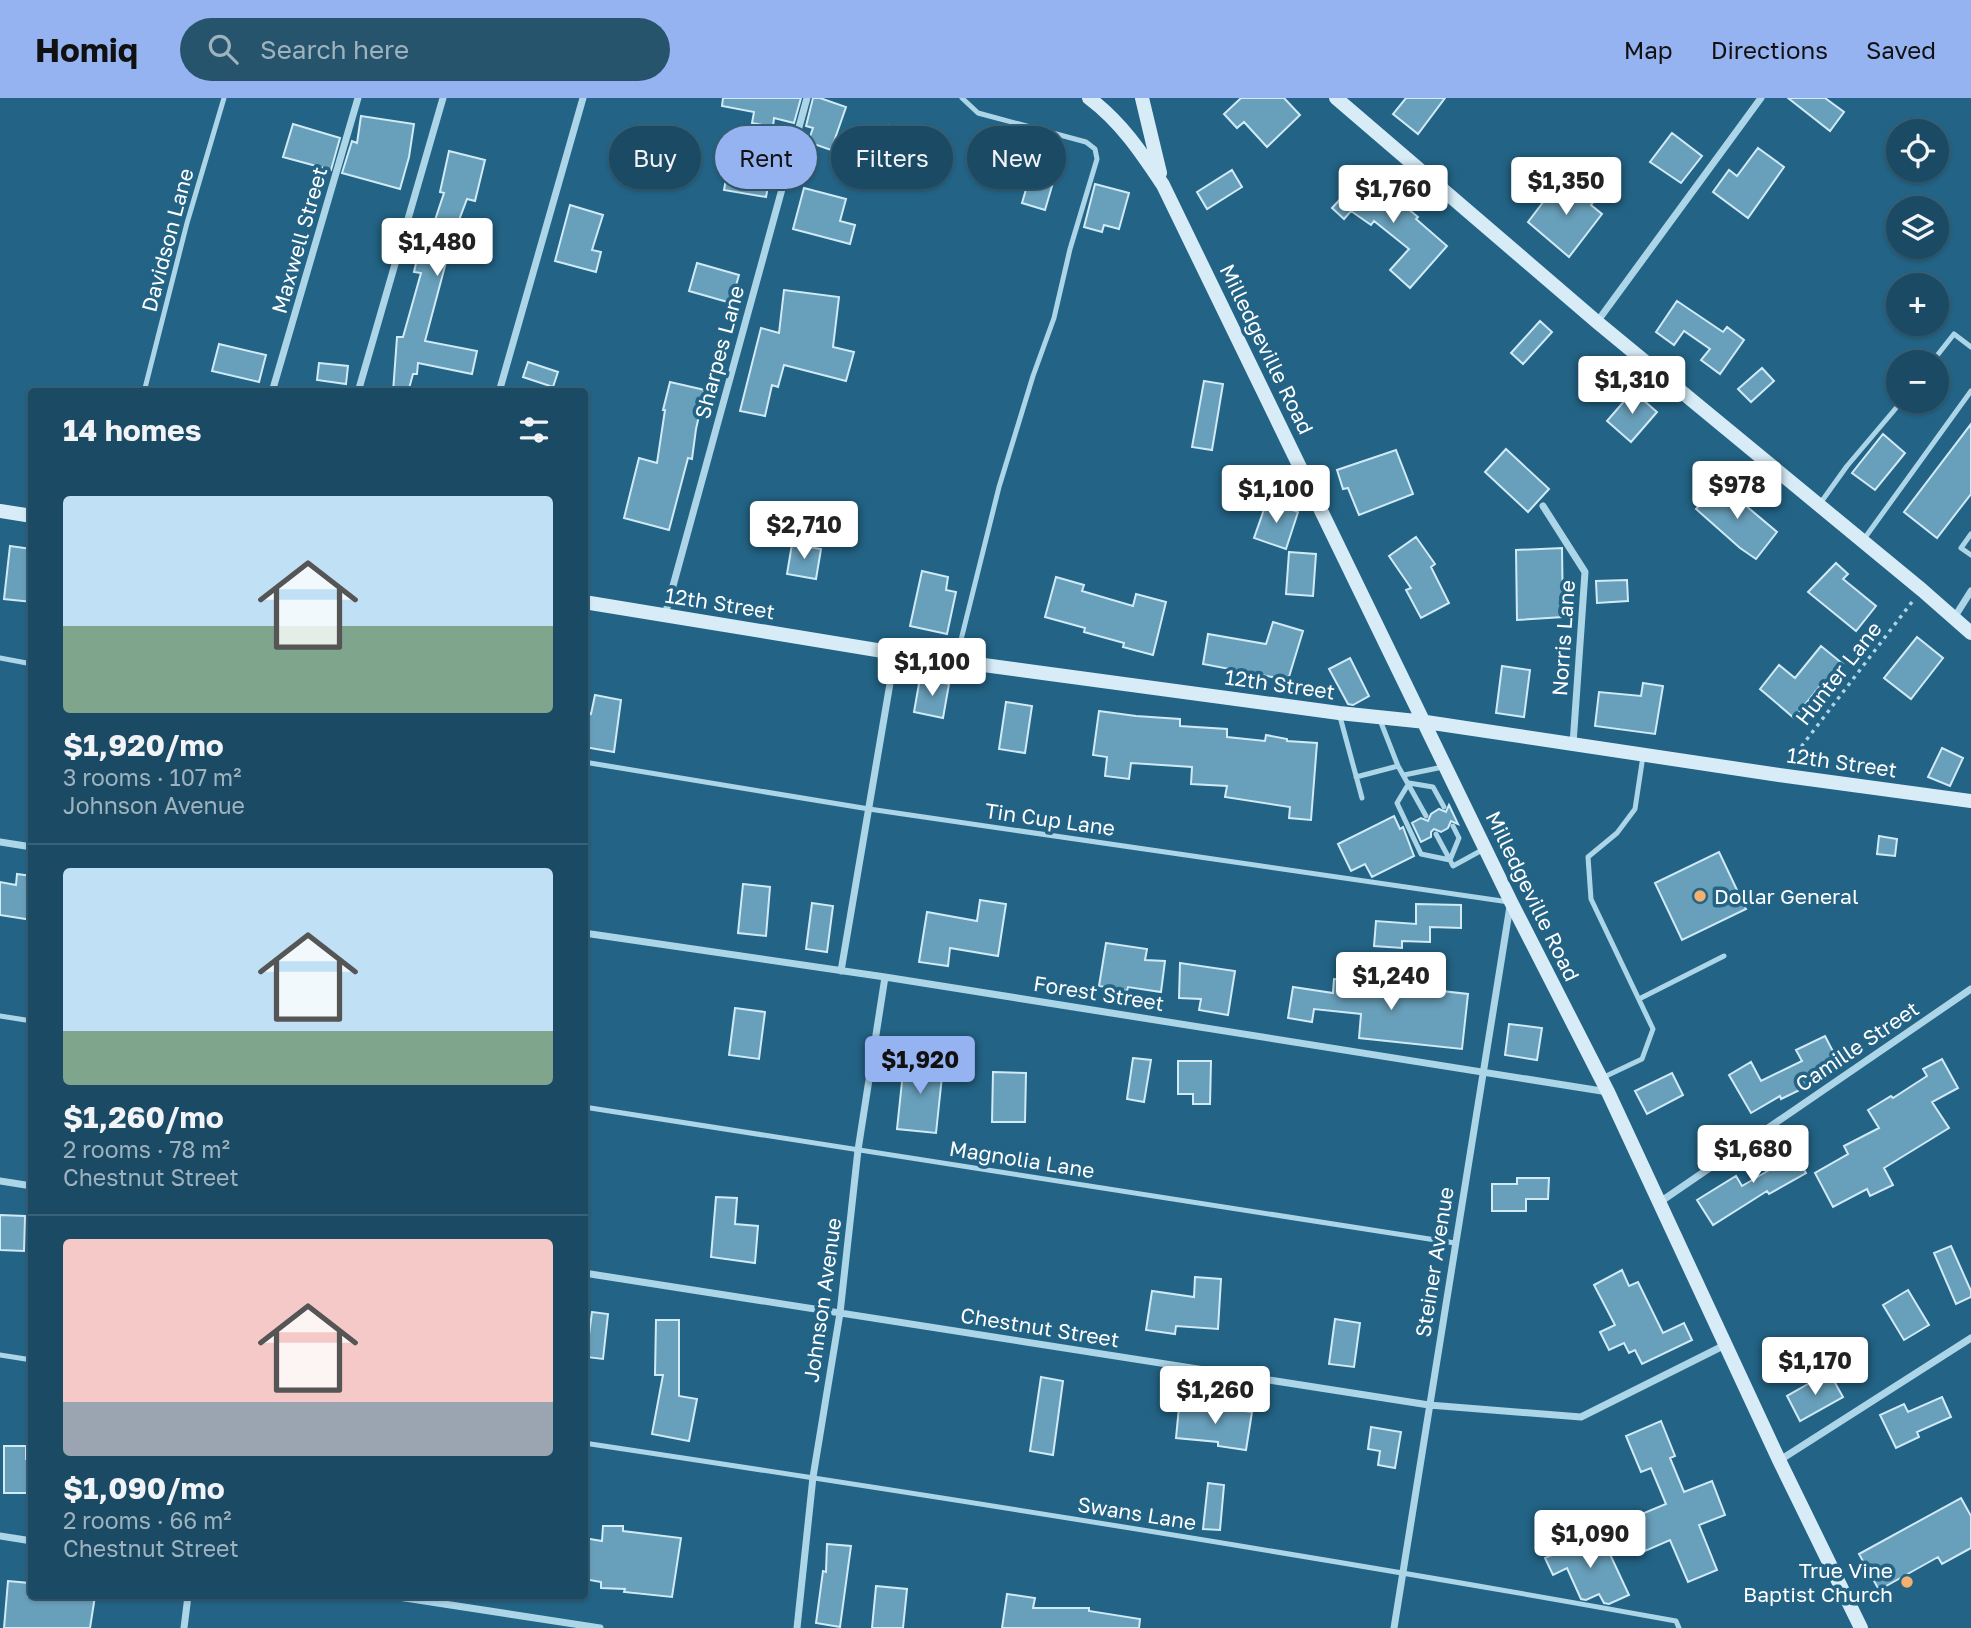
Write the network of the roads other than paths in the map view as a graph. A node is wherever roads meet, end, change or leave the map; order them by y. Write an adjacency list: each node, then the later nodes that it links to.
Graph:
1 (224, 98): 15 (lane, Davidson Lane)
2 (359, 98): 16 (street, Maxwell Street)
3 (443, 98): 17 (street)
4 (583, 98): 18 (street)
5 (807, 98): 30 (street, Sharpes Lane)
6 (962, 98): 35 (lane)
7 (1089, 98): 11 (street, Milledgeville Road)
8 (1142, 98): 11 (street, Milledgeville Road)
9 (1336, 98): 12 (street)
10 (1761, 98): 12 (street)
11 (1163, 185): 39 (street, Milledgeville Road)
12 (1597, 322): 21 (street)
13 (1971, 347): 14 (lane)
14 (1941, 350)
15 (145, 388)
16 (273, 388)
17 (359, 388)
18 (500, 388)
19 (1971, 391): 26 (lane)
20 (1892, 413): 21 (lane)
21 (1819, 505): 26 (street)
22 (1543, 506): 40 (street, Norris Lane)
23 (0, 511): 24 (street)
24 (28, 515)
25 (1971, 534): 27 (lane)
26 (1863, 541): 31 (street)
27 (1971, 555)
28 (1971, 591): 31 (street)
29 (588, 603): 30 (street, 12th Street)
30 (665, 615): 33 (street, 12th Street)
31 (1954, 618): 32 (street)
32 (1971, 633)
33 (895, 653): 35 (street, 12th Street); 51 (street)
34 (0, 658): 36 (lane)
35 (956, 661): 37 (street, 12th Street)
36 (28, 663)
37 (1339, 713): 38 (street, 12th Street); 46 (lane)
38 (1379, 717): 39 (street, 12th Street); 43 (lane)
39 (1426, 722): 40 (street, 12th Street); 44 (street, Milledgeville Road)
40 (1573, 744): 41 (street, 12th Street)
41 (1643, 755): 49 (street, 12th Street); 65 (lane)
42 (588, 763): 51 (lane, Tin Cup Lane)
43 (1398, 766): 45 (lane); 46 (lane)
44 (1447, 766): 45 (lane); 57 (street, Milledgeville Road)
45 (1404, 775): 47 (lane)
46 (1356, 777): 48 (lane)
47 (1409, 783): 50 (lane); 52 (lane); 58 (lane)
48 (1362, 798)
49 (1971, 800)
50 (1444, 807)
51 (869, 809): 59 (lane, Tin Cup Lane); 62 (street)
52 (1426, 816)
53 (1453, 826): 58 (lane)
54 (1436, 834): 58 (lane)
55 (0, 842): 56 (street)
56 (28, 846)
57 (1486, 848): 58 (lane); 59 (street, Milledgeville Road)
58 (1450, 860)
59 (1511, 902): 68 (street, Steiner Avenue); 69 (street, Milledgeville Road)
60 (588, 934): 62 (street, Forest Street)
61 (1724, 956): 65 (lane)
62 (841, 971): 63 (street, Forest Street)
63 (885, 977): 68 (street, Forest Street); 71 (street, Johnson Avenue)
64 (1971, 989): 74 (street, Camille Street)
65 (1639, 999): 69 (lane)
66 (0, 1016): 67 (lane)
67 (28, 1020)
68 (1484, 1072): 69 (street, Forest Street); 75 (street, Steiner Avenue)
69 (1604, 1085): 74 (street, Milledgeville Road)
70 (588, 1108): 71 (lane, Magnolia Lane)
71 (858, 1150): 75 (lane, Magnolia Lane); 77 (street, Johnson Avenue)
72 (0, 1181): 73 (street)
73 (28, 1185)
74 (1658, 1203): 79 (street, Milledgeville Road)
75 (1455, 1243): 82 (street, Steiner Avenue)
76 (588, 1274): 77 (street, Chestnut Street)
77 (840, 1313): 82 (street, Chestnut Street); 85 (street, Johnson Avenue)
78 (1971, 1338): 84 (street)
79 (1726, 1345): 82 (street, Chestnut Street); 84 (street, Milledgeville Road)
80 (0, 1355): 81 (lane)
81 (28, 1359)
82 (1429, 1405): 88 (street, Steiner Avenue)
83 (588, 1444): 85 (lane, Swans Lane)
84 (1779, 1460): 96 (street, Milledgeville Road)
85 (813, 1477): 88 (lane, Swans Lane); 93 (street, Johnson Avenue)
86 (0, 1536): 87 (street)
87 (28, 1540)
88 (1403, 1572): 94 (street, Steiner Avenue); 95 (lane, Swans Lane)
89 (188, 1599): 91 (street)
90 (412, 1599): 92 (street)
91 (184, 1628)
92 (600, 1628)
93 (797, 1628)
94 (1394, 1628)
95 (1679, 1628)
96 (1861, 1628)

